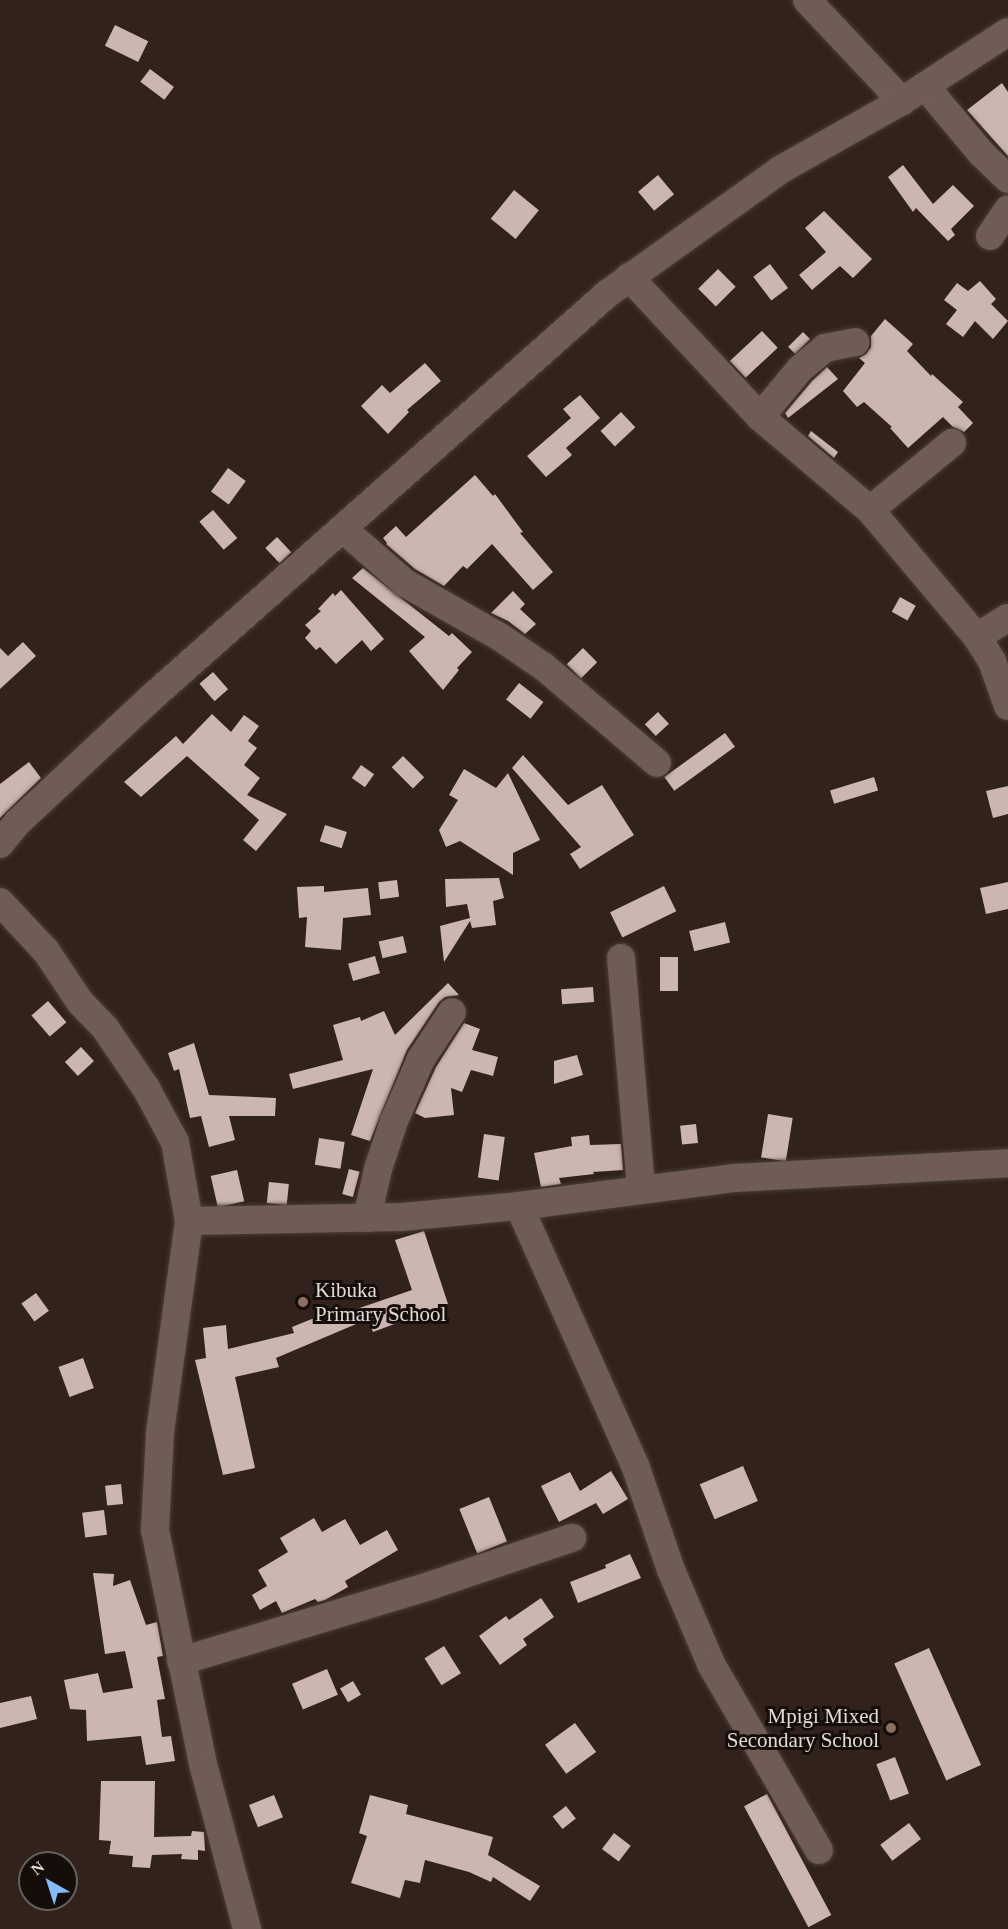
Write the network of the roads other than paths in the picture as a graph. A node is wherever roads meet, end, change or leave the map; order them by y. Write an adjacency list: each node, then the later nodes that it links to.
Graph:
1 (807, 0): 3 (street)
2 (1008, 32): 3 (street)
3 (914, 94): 4 (street); 7 (street)
4 (1008, 178)
5 (1008, 209): 6 (street)
6 (990, 236)
7 (629, 277): 9 (street); 12 (street)
8 (855, 342): 9 (street)
9 (760, 417): 11 (street)
10 (952, 443): 11 (street)
11 (870, 510): 14 (street)
12 (343, 529): 16 (street); 17 (street)
13 (1008, 618): 14 (street)
14 (977, 638): 15 (street)
15 (1008, 706)
16 (657, 763)
17 (0, 844)
18 (0, 902): 25 (street)
19 (621, 958): 22 (street)
20 (452, 1012): 24 (street)
21 (1008, 1163): 22 (street)
22 (641, 1188): 23 (street)
23 (519, 1206): 24 (street); 28 (street)
24 (367, 1218): 25 (street)
25 (189, 1221): 27 (street)
26 (572, 1538): 27 (street)
27 (181, 1661): 29 (street)
28 (819, 1851)
29 (247, 1929)

